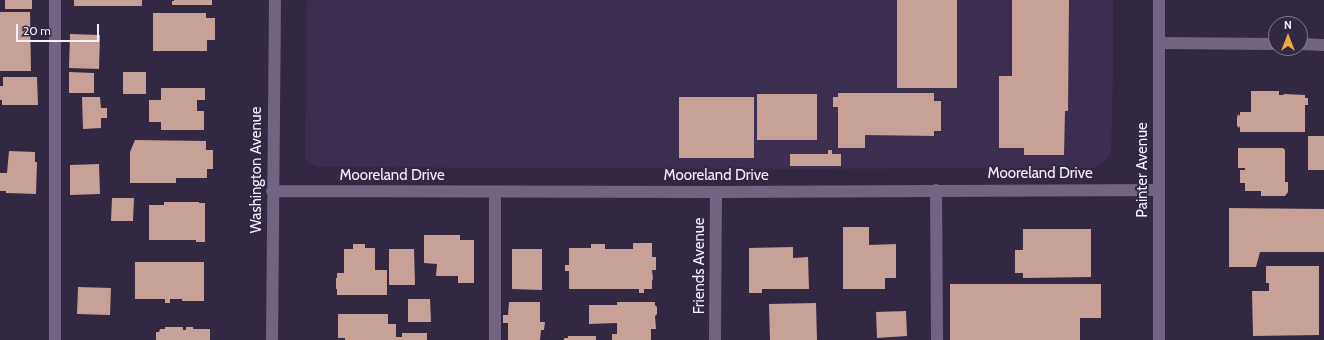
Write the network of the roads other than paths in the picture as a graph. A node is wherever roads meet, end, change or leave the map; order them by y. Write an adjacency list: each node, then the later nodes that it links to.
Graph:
1 (55, 0): 13 (street)
2 (274, 0): 10 (street, Washington Avenue)
3 (1159, 0): 4 (street, Painter Avenue)
4 (1159, 43): 5 (street); 9 (street, Painter Avenue)
5 (1268, 44)
6 (1308, 44): 7 (street)
7 (1324, 44)
8 (936, 190): 9 (street, Mooreland Drive); 12 (street, Mooreland Drive); 17 (street)
9 (1159, 190): 18 (street, Painter Avenue)
10 (272, 191): 11 (street, Mooreland Drive); 14 (street, Washington Avenue)
11 (495, 192): 12 (street, Mooreland Drive); 15 (street)
12 (716, 192): 16 (street, Friends Avenue)
13 (55, 340)
14 (272, 340)
15 (495, 340)
16 (715, 340)
17 (937, 340)
18 (1159, 340)

